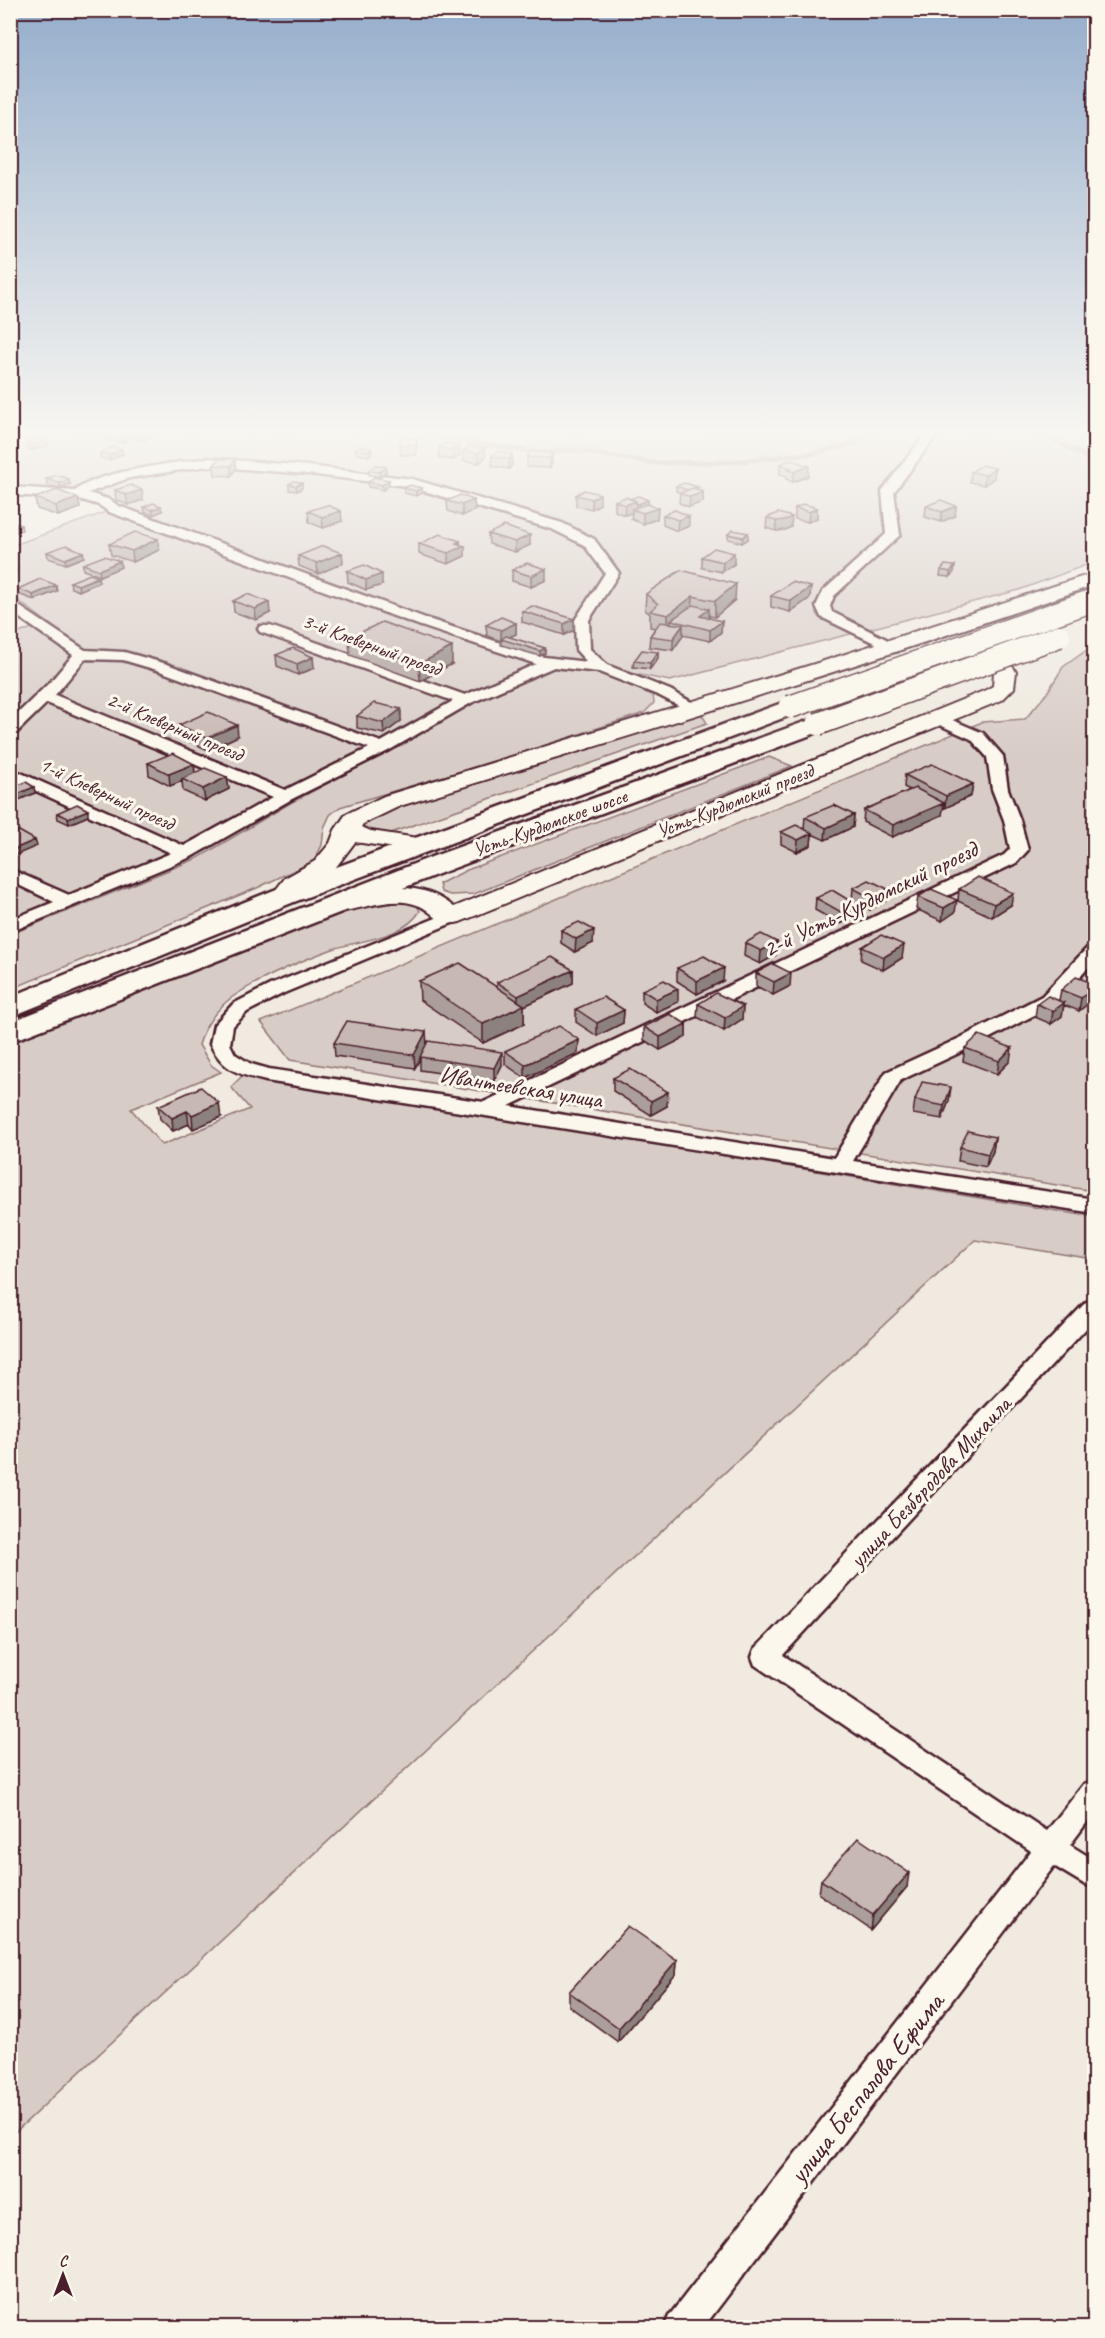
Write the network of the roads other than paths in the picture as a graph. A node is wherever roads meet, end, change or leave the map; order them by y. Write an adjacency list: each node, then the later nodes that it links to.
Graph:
1 (197, 539): 11 (street)
2 (583, 539): 12 (street)
3 (888, 539): 9 (street)
4 (1095, 579): 9 (street)
5 (1095, 600): 23 (main road, Усть-Курдюмское шоссе, bridge)
6 (10, 604): 10 (street)
7 (1083, 627): 25 (main road, Усть-Курдюмское шоссе, bridge)
8 (265, 629): 15 (street, 3-й Клеверный проезд)
9 (893, 648): 16 (street)
10 (81, 654): 14 (street); 19 (street)
11 (553, 662): 12 (street); 15 (street)
12 (602, 668): 16 (street)
13 (1005, 672): 17 (street, Усть-Курдюмский проезд)
14 (47, 697): 18 (street); 21 (street, 2-й Клеверный проезд)
15 (466, 699): 19 (street)
16 (694, 708): 22 (street)
17 (936, 718): 31 (street, Усть-Курдюмский проезд); 36 (street, 2-й Усть-Курдюмский проезд)
18 (10, 730)
19 (382, 748): 21 (street)
20 (10, 772): 24 (street, 1-й Клеверный проезд)
21 (286, 796): 24 (street)
22 (347, 830): 23 (street); 27 (street)
23 (422, 845): 27 (main road, Усть-Курдюмское шоссе)
24 (185, 853): 29 (street)
25 (444, 862): 28 (street); 30 (main road, Усть-Курдюмское шоссе)
26 (10, 874): 29 (street)
27 (284, 896): 34 (main road, Усть-Курдюмское шоссе)
28 (429, 900): 30 (street); 31 (street)
29 (69, 903): 32 (street)
30 (339, 904): 35 (main road, Усть-Курдюмское шоссе)
31 (451, 917): 36 (street, Ивантеевская улица)
32 (10, 927)
33 (1095, 951): 37 (street)
34 (10, 1008)
35 (10, 1033)
36 (490, 1107): 37 (street, Ивантеевская улица)
37 (840, 1166): 38 (street, Ивантеевская улица)
38 (1095, 1206)
39 (1095, 1307): 41 (street, улица Безбородова Михаила)
40 (1095, 1792): 41 (street, улица Беспалова Ефима)
41 (1051, 1849): 42 (street); 43 (street, улица Беспалова Ефима)
42 (1095, 1875)
43 (681, 2328)

